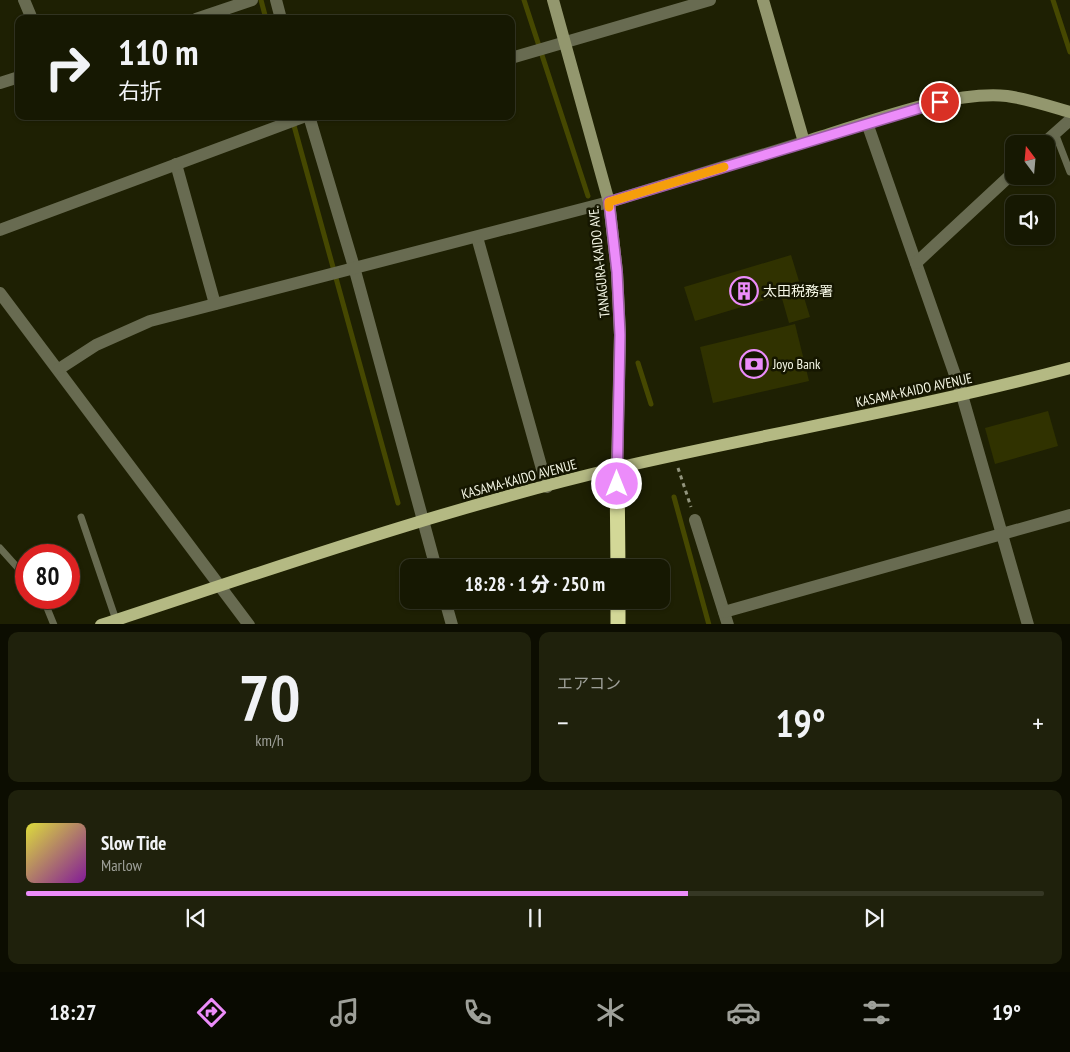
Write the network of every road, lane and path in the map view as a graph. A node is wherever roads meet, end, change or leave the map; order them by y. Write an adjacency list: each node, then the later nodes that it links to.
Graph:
1 (24, 0): 7 (street)
2 (252, 0): 8 (street)
3 (276, 0): 9 (street)
4 (553, 0): 10 (street, TANAGURA-KAIDO AVE.)
5 (710, 0): 10 (street)
6 (763, 0): 20 (street)
7 (30, 15)
8 (208, 15)
9 (280, 15)
10 (565, 43): 11 (street); 24 (street, TANAGURA-KAIDO AVE.)
11 (515, 57)
12 (15, 78): 13 (street)
13 (0, 82)
14 (1070, 112): 18 (street)
15 (297, 120): 21 (street)
16 (309, 120): 28 (street)
17 (1070, 120): 19 (street)
18 (867, 123): 20 (street); 27 (street)
19 (1055, 133): 22 (lane)
20 (804, 142): 24 (street)
21 (176, 164): 25 (street); 30 (street)
22 (1070, 172)
23 (1005, 180): 27 (street)
24 (609, 202): 26 (street); 35 (street, TANAGURA-KAIDO AVE.)
25 (0, 230)
26 (477, 237): 28 (street); 36 (street)
27 (916, 263): 33 (street)
28 (354, 267): 30 (street); 39 (street)
29 (0, 293): 32 (street)
30 (215, 304): 32 (street)
31 (1070, 368): 33 (main road, KASAMA-KAIDO AVENUE)
32 (59, 369): 46 (street)
33 (962, 395): 34 (main road, KASAMA-KAIDO AVENUE); 41 (street)
34 (674, 457): 35 (main road, KASAMA-KAIDO AVENUE); 40 (path)
35 (617, 468): 36 (main road, KASAMA-KAIDO AVENUE); 44 (highway)
36 (546, 487): 39 (main road, KASAMA-KAIDO AVENUE)
37 (1070, 515): 41 (street)
38 (81, 517): 51 (lane)
39 (422, 520): 43 (street); 46 (main road, KASAMA-KAIDO AVENUE)
40 (695, 520): 50 (street)
41 (1002, 534): 50 (street); 58 (street)
42 (0, 548): 45 (lane)
43 (433, 559)
44 (618, 559)
45 (15, 565)
46 (220, 586): 51 (main road, KASAMA-KAIDO AVENUE); 54 (street)
47 (48, 609): 52 (lane)
48 (448, 609): 55 (street)
49 (618, 609): 56 (highway)
50 (724, 612): 57 (street)
51 (116, 620): 53 (main road, KASAMA-KAIDO AVENUE)
52 (54, 624)
53 (101, 624)
54 (249, 624)
55 (452, 624)
56 (618, 624)
57 (728, 624)
58 (1028, 624)

